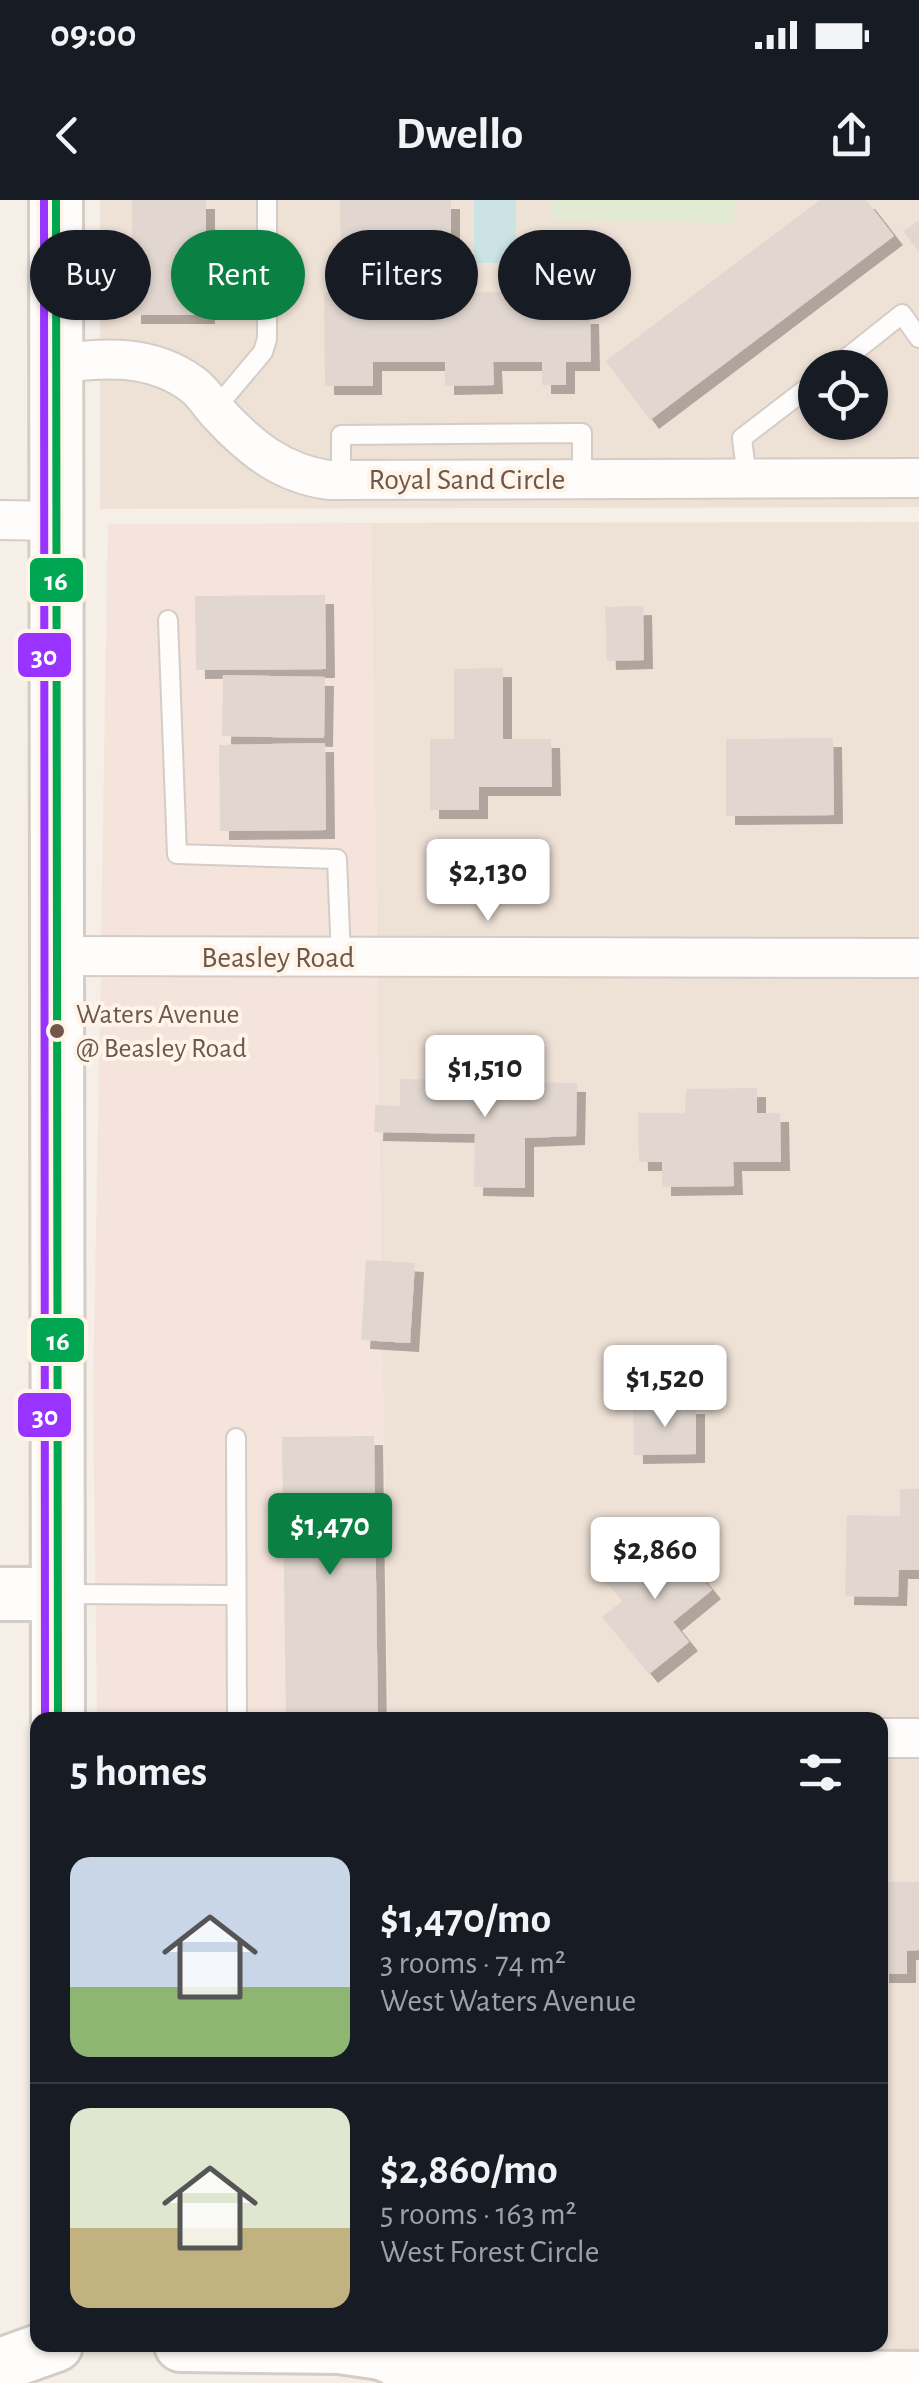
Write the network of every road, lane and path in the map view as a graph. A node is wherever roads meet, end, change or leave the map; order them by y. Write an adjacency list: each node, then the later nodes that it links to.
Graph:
1 (56, 200): 5 (main road)
2 (267, 200): 7 (lane)
3 (919, 338): 4 (lane)
4 (857, 350)
5 (56, 364): 7 (street, Royal Sand Circle); 11 (main road)
6 (798, 395): 9 (lane)
7 (215, 409): 9 (street, Royal Sand Circle)
8 (919, 478): 9 (street, Royal Sand Circle)
9 (747, 479)
10 (0, 520): 11 (street)
11 (55, 521): 13 (main road)
12 (168, 620): 14 (lane)
13 (57, 956): 14 (street, Beasley Road); 18 (main road)
14 (341, 958): 15 (street, Beasley Road)
15 (919, 958)
16 (236, 1438): 19 (lane)
17 (0, 1594): 18 (main road)
18 (58, 1594): 19 (lane); 20 (main road)
19 (236, 1595): 21 (lane)
20 (58, 1712)
21 (237, 1712)
22 (888, 1738): 23 (street)
23 (919, 1738)
24 (37, 2352): 27 (main road)
25 (57, 2352): 31 (main road)
26 (374, 2352): 28 (main road)
27 (0, 2365)
28 (412, 2366): 29 (main road)
29 (756, 2369): 30 (main road)
30 (919, 2378)
31 (59, 2383)

